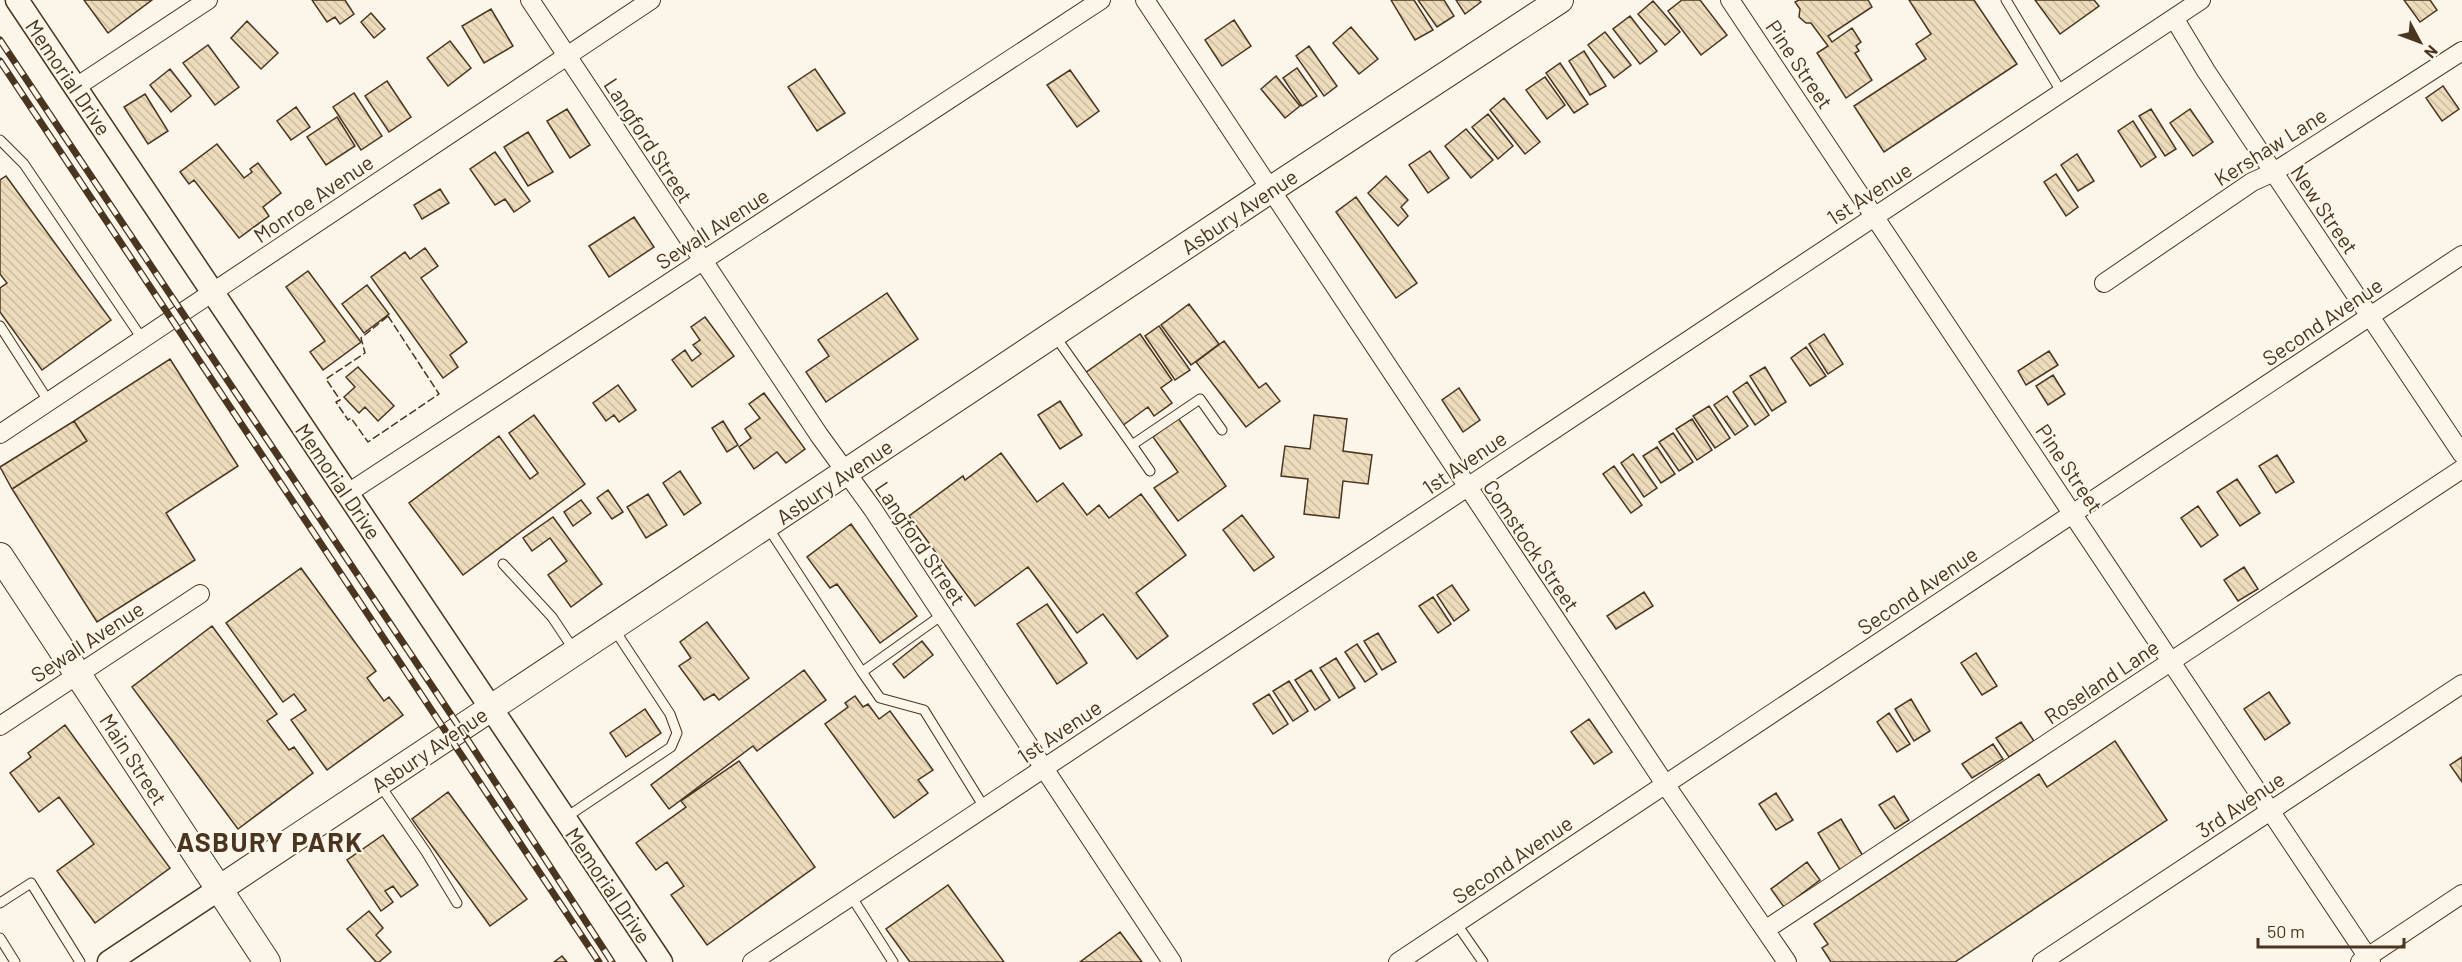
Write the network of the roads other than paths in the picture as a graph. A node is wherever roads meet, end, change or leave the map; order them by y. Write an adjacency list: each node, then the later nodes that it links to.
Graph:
1 (17, 0): 13 (street, Memorial Drive)
2 (208, 0): 13 (street)
3 (530, 0): 12 (street, Langford Street)
4 (651, 0): 12 (street, Monroe Avenue)
5 (1101, 0): 20 (street, Sewall Avenue)
6 (1144, 0): 17 (street, Comstock Street)
7 (1560, 0): 17 (main road, Asbury Avenue)
8 (1730, 0): 18 (street, Pine Street)
9 (2006, 0): 14 (lane)
10 (2186, 7): 14 (street, 1st Avenue); 16 (street, New Street)
11 (2462, 51): 16 (street, Kershaw Lane)
12 (567, 56): 20 (street, Langford Street); 22 (street, Monroe Avenue)
13 (76, 87): 22 (street, Memorial Drive)
14 (2062, 93): 18 (street, 1st Avenue)
15 (0, 140): 26 (lane)
16 (2274, 172): 21 (street, Kershaw Lane); 23 (street, New Street)
17 (1270, 190): 25 (main road, Asbury Avenue); 35 (street, Comstock Street)
18 (1875, 216): 35 (street, 1st Avenue); 37 (street, Pine Street)
19 (2462, 255): 23 (street, Second Avenue)
20 (702, 261): 34 (street, Langford Street); 36 (street, Sewall Avenue)
21 (2104, 283)
22 (213, 291): 26 (street, Monroe Avenue); 36 (street, Memorial Drive)
23 (2370, 316): 31 (street, New Street); 37 (street, Second Avenue)
24 (0, 326): 27 (lane)
25 (1054, 334): 30 (lane); 34 (main road, Asbury Avenue)
26 (142, 340): 27 (street, Monroe Avenue)
27 (49, 402): 29 (street, Monroe Avenue)
28 (1222, 430): 30 (lane)
29 (0, 434)
30 (1132, 445): 33 (lane)
31 (2462, 454)
32 (2462, 469): 45 (street, Roseland Lane)
33 (1150, 471)
34 (846, 473): 38 (main road, Asbury Avenue); 42 (street, Langford Street)
35 (1467, 487): 51 (street, 1st Avenue); 53 (street, Comstock Street)
36 (348, 493): 49 (street, Memorial Drive)
37 (2073, 513): 45 (street, Pine Street); 53 (street, Second Avenue)
38 (767, 526): 43 (main road, Asbury Avenue); 46 (lane)
39 (0, 556): 47 (main road, Main Street)
40 (503, 564): 44 (lane)
41 (200, 594): 47 (street, Sewall Avenue)
42 (942, 615): 46 (lane); 51 (street, Langford Street)
43 (613, 628): 44 (main road, Asbury Avenue); 56 (lane)
44 (575, 652): 49 (main road, Asbury Avenue)
45 (2172, 661): 55 (street, Pine Street); 63 (street, Roseland Lane)
46 (862, 672): 54 (lane)
47 (78, 674): 50 (street, Sewall Avenue); 57 (main road, Main Street)
48 (2462, 684): 55 (street, 3rd Avenue)
49 (492, 708): 52 (main road, Asbury Avenue); 56 (street, Memorial Drive)
50 (0, 726)
51 (1043, 768): 54 (street, 1st Avenue); 73 (street, Langford Street)
52 (378, 783): 57 (main road, Asbury Avenue); 61 (lane)
53 (1665, 784): 62 (street, Second Avenue); 63 (street, Comstock Street)
54 (984, 807): 59 (street, 1st Avenue)
55 (2271, 810): 65 (street, Pine Street); 77 (street, 3rd Avenue)
56 (565, 818): 71 (street, Memorial Drive)
57 (219, 889): 69 (street, Asbury Avenue); 70 (main road, Main Street)
58 (2462, 894): 65 (street)
59 (851, 896): 66 (street, 1st Avenue); 72 (lane)
60 (0, 903): 68 (lane)
61 (457, 903)
62 (1456, 923): 74 (street, Second Avenue); 75 (lane)
63 (1765, 930): 76 (street, Comstock Street)
64 (0, 938): 67 (lane)
65 (2366, 960)
66 (756, 961)
67 (15, 962)
68 (80, 962)
69 (109, 962)
70 (267, 962)
71 (661, 962)
72 (893, 962)
73 (1172, 962)
74 (1398, 962)
75 (1483, 962)
76 (1787, 962)
77 (2042, 962)

